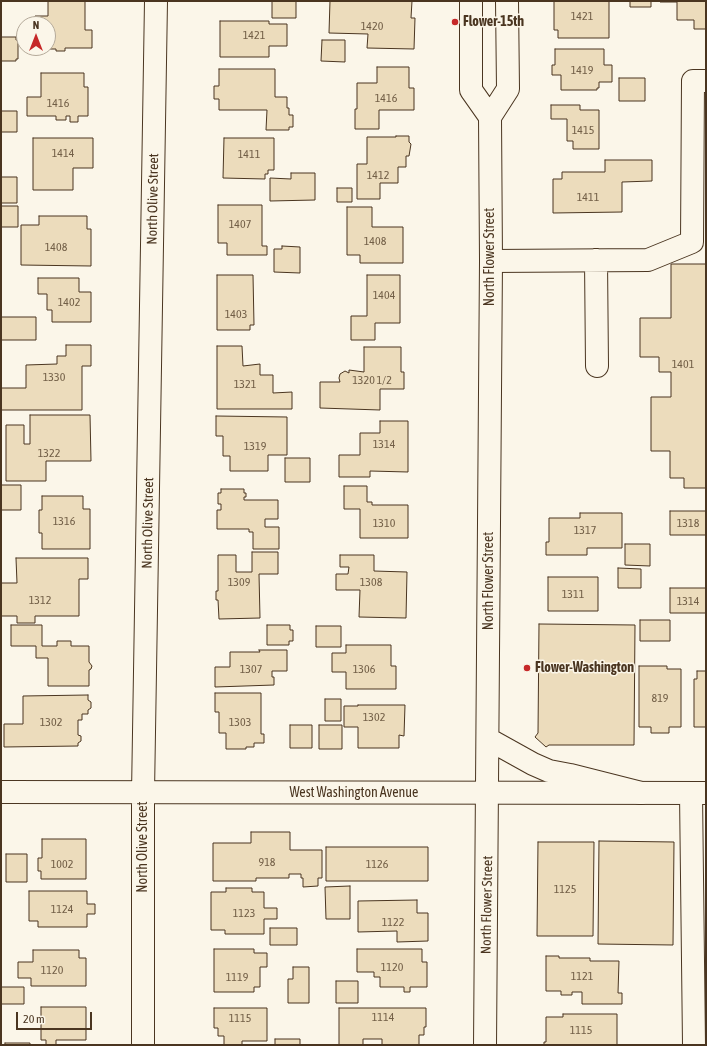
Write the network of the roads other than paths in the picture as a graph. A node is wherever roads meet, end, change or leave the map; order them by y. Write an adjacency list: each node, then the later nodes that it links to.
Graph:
1 (156, 1): 11 (street, North Olive Street)
2 (471, 1): 5 (street)
3 (507, 1): 5 (street)
4 (706, 81): 6 (street)
5 (490, 117): 7 (street, North Flower Street)
6 (596, 260): 7 (street); 8 (street)
7 (491, 261): 9 (street, North Flower Street)
8 (597, 366)
9 (488, 739): 12 (street, North Flower Street); 13 (street)
10 (1, 792): 11 (street, West Washington Avenue)
11 (143, 793): 12 (street, West Washington Avenue); 15 (street, North Olive Street)
12 (488, 793): 13 (street, West Washington Avenue); 16 (street, North Flower Street)
13 (641, 793): 14 (street, West Washington Avenue)
14 (698, 793): 17 (street)
15 (143, 1045)
16 (486, 1045)
17 (694, 1045)

